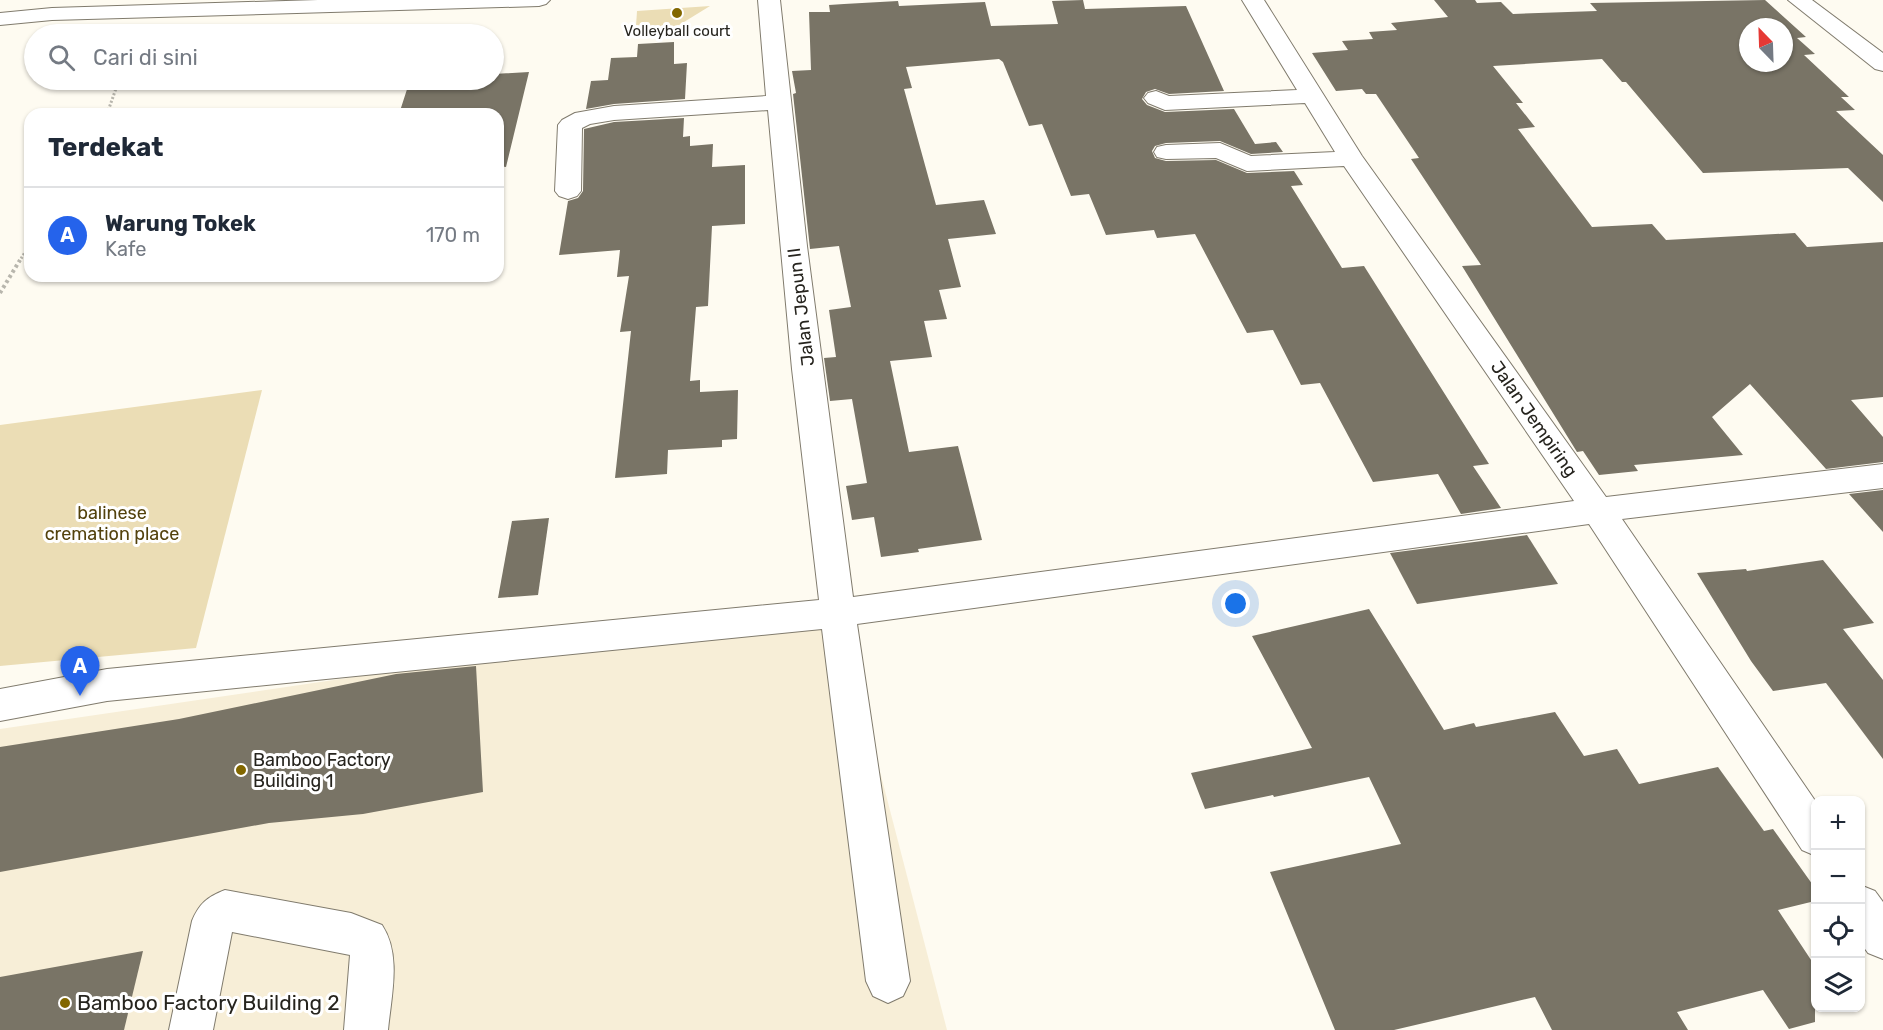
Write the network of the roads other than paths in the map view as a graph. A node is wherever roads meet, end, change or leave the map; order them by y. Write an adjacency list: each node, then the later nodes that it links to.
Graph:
1 (539, 0): 5 (street)
2 (769, 0): 11 (street, Jalan Jepun II)
3 (1253, 0): 9 (street, Jalan Jempiring)
4 (1799, 0): 8 (street)
5 (376, 2): 6 (street)
6 (47, 7): 7 (street)
7 (0, 19)
8 (1883, 64)
9 (1312, 96): 10 (street); 13 (street, Jalan Jempiring)
10 (1156, 98)
11 (778, 102): 14 (street); 17 (street, Jalan Jepun II)
12 (1166, 152): 13 (street)
13 (1352, 158): 16 (street, Jalan Jempiring)
14 (568, 190)
15 (1883, 476): 16 (street)
16 (1598, 510): 17 (street); 19 (street, Jalan Jempiring)
17 (837, 613): 18 (street); 22 (street, Jalan Jepun II)
18 (0, 705)
19 (1811, 831)
20 (1865, 912): 21 (street)
21 (1883, 939)
22 (888, 981)
23 (191, 1030): 24 (street)
24 (366, 1030)

